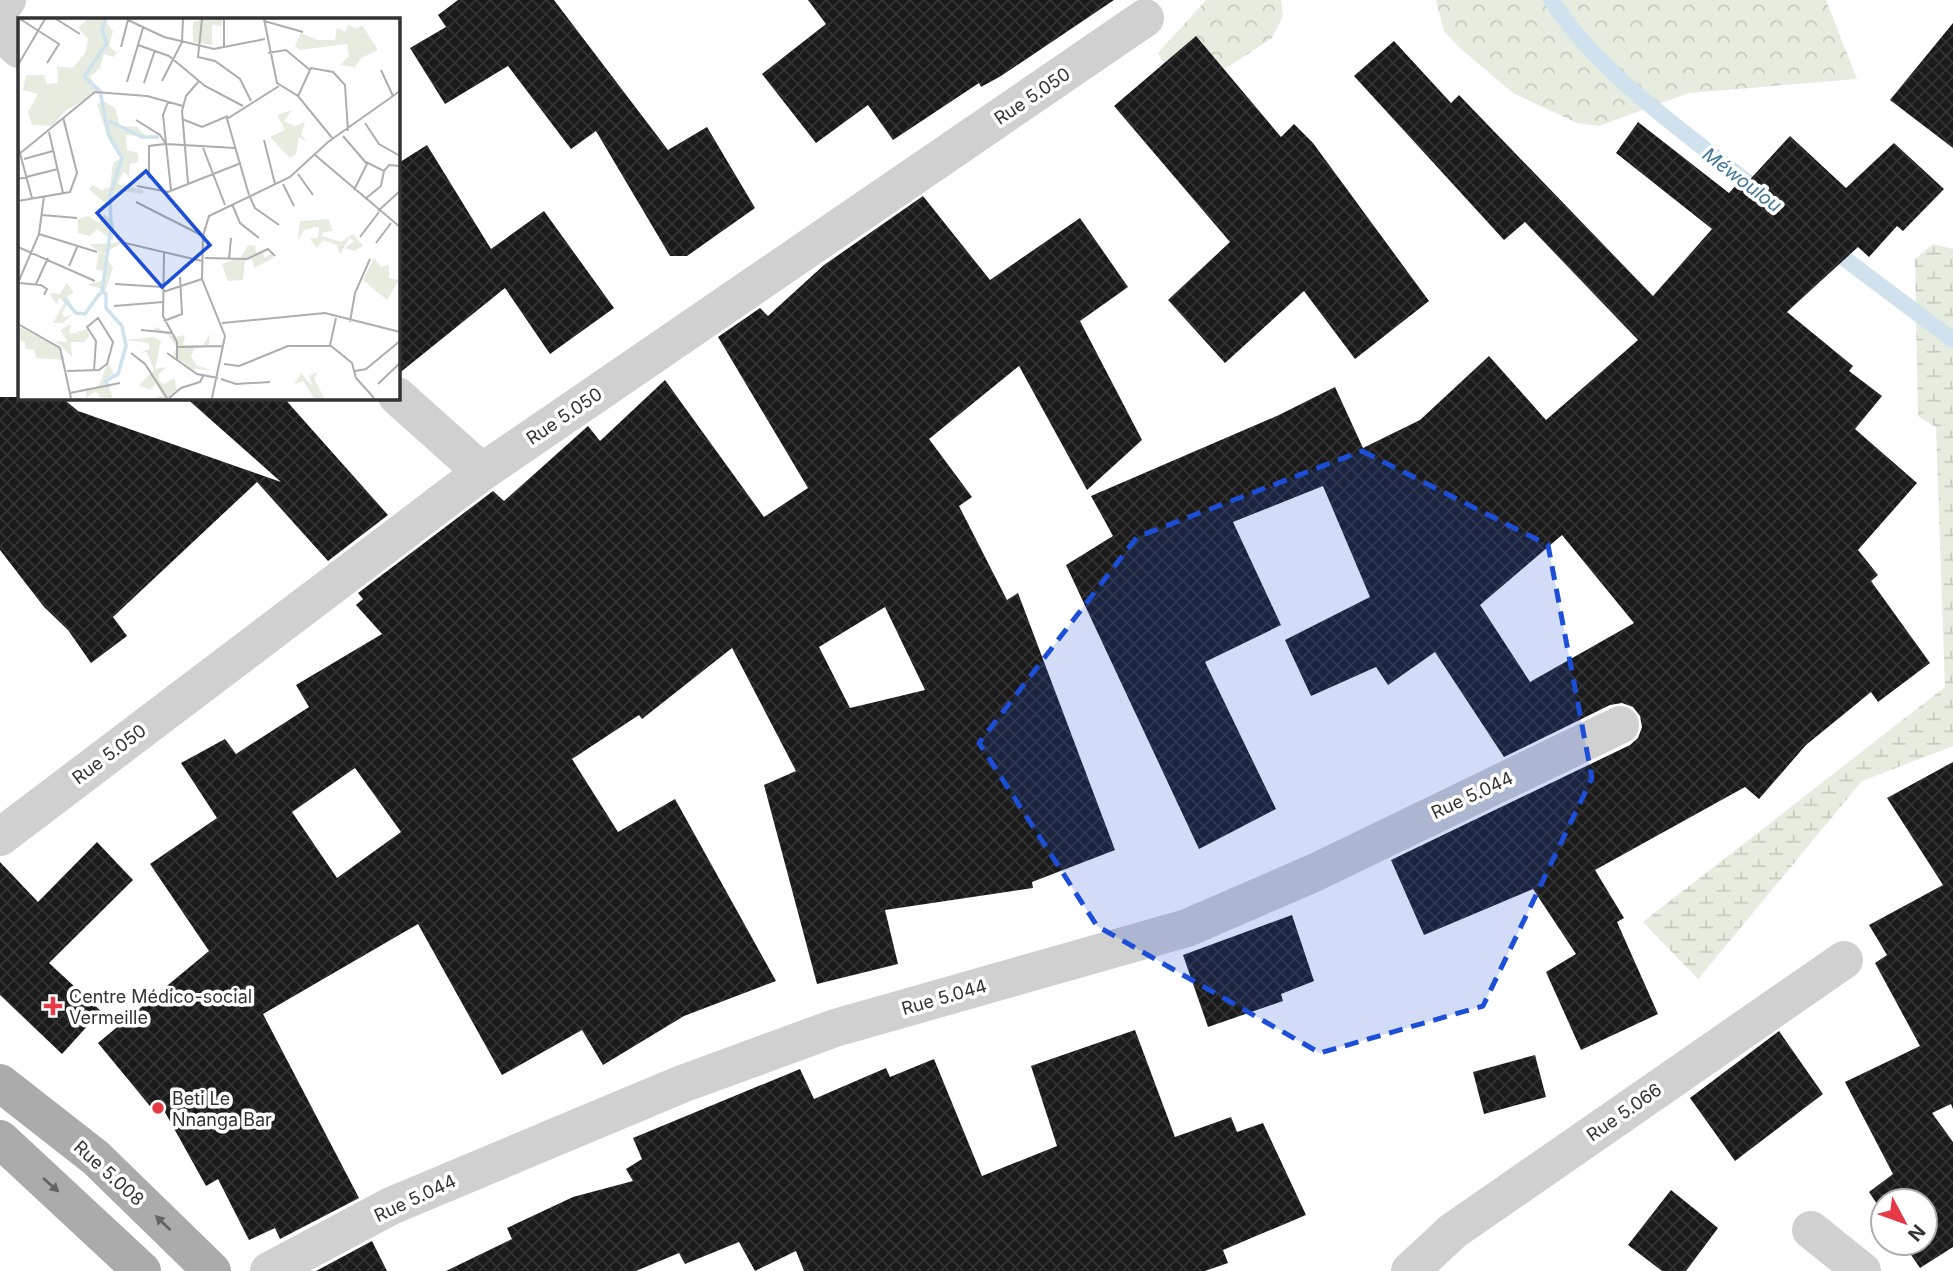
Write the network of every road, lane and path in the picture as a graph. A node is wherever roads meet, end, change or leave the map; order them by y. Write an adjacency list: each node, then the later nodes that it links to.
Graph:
1 (7, 0): 2 (street)
2 (0, 9)
3 (1145, 18): 7 (street, Rue 5.050)
4 (0, 31): 5 (street)
5 (18, 48)
6 (399, 398): 7 (street)
7 (482, 472): 9 (street, Rue 5.050)
8 (1620, 725): 16 (street, Rue 5.044)
9 (0, 837)
10 (1844, 960): 17 (street, Rue 5.066)
11 (0, 1083): 15 (main road, Rue 5.008, one-way to 11)
12 (0, 1139): 14 (main road, one-way to 14)
13 (1811, 1230): 18 (street)
14 (142, 1271)
15 (212, 1271)
16 (269, 1271)
17 (1410, 1271)
18 (1862, 1271)

